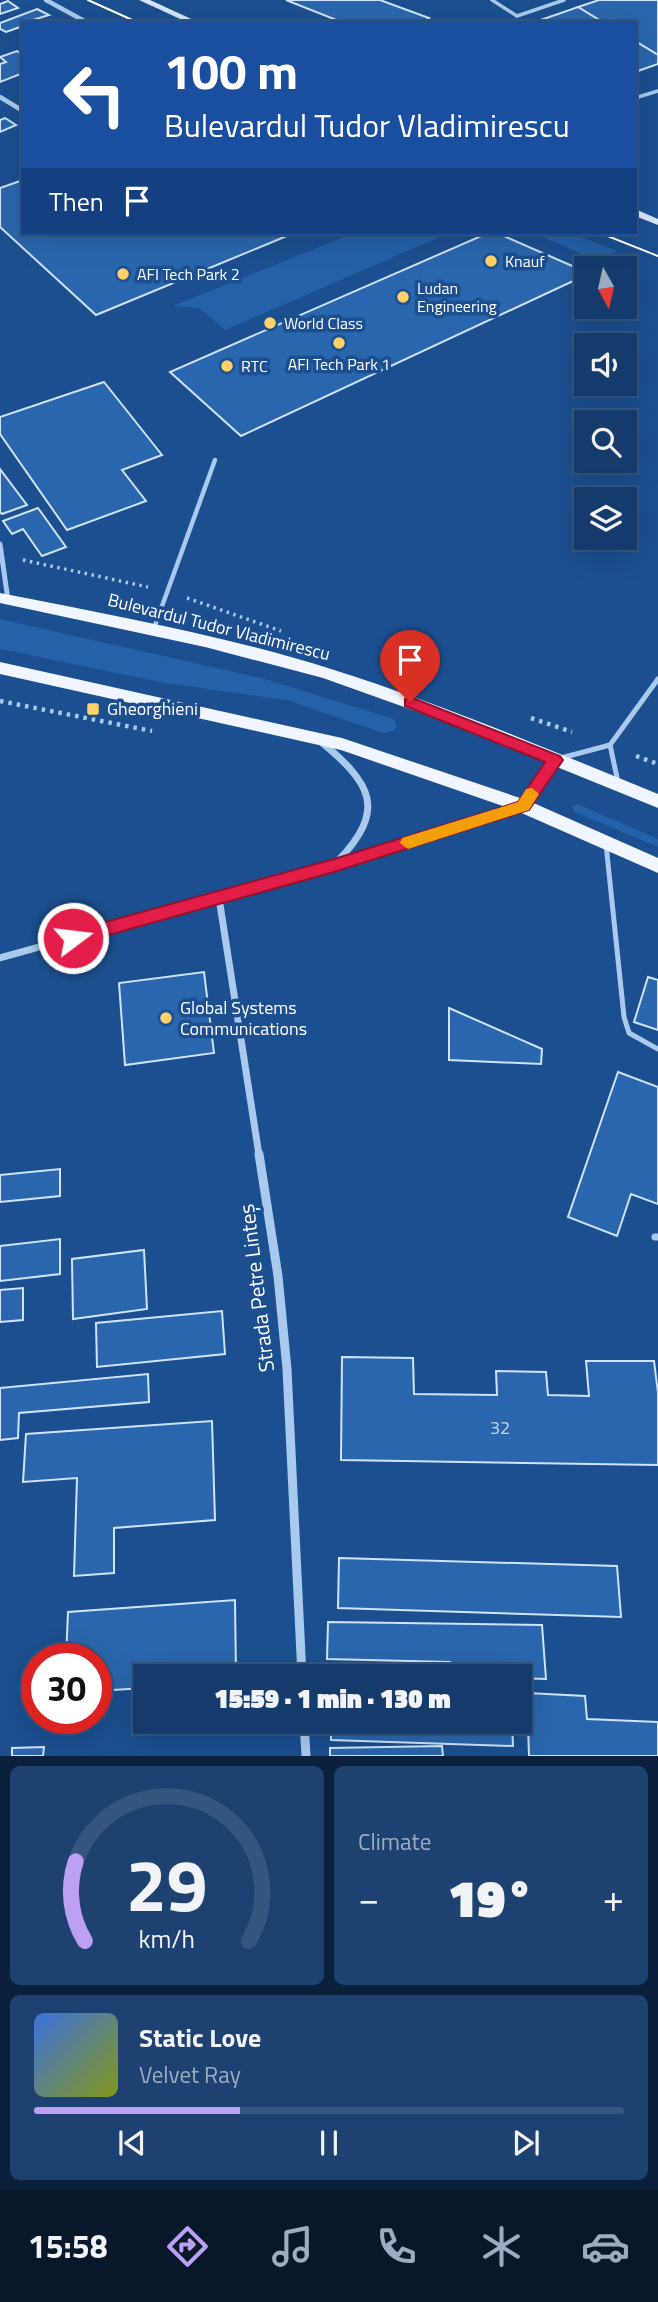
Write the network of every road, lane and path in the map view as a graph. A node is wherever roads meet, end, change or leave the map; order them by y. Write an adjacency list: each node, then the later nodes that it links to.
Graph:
1 (46, 0): 6 (street)
2 (143, 0): 7 (main road)
3 (492, 0): 5 (lane)
4 (564, 0): 5 (lane)
5 (517, 16): 8 (lane)
6 (84, 21)
7 (191, 21)
8 (515, 21)
9 (658, 91): 11 (lane)
10 (0, 97): 12 (street)
11 (637, 97)
12 (21, 110)
13 (637, 213): 14 (main road)
14 (658, 222)
15 (215, 460): 18 (lane)
16 (0, 544): 17 (street)
17 (4, 599): 18 (main road, Bulevardul Tudor Vladimirescu)
18 (153, 631): 25 (main road, Bulevardul Tudor Vladimirescu)
19 (0, 668): 23 (main road)
20 (658, 679): 24 (lane)
21 (0, 701): 22 (path)
22 (153, 731)
23 (312, 735): 28 (main road); 30 (street)
24 (610, 745): 25 (lane); 26 (lane)
25 (555, 760): 26 (main road, Bulevardul Tudor Vladimirescu); 28 (street)
26 (619, 785): 27 (main road, Bulevardul Tudor Vladimirescu)
27 (658, 801)
28 (523, 806): 29 (main road); 30 (street)
29 (606, 844): 31 (main road); 34 (lane)
30 (334, 865): 32 (street)
31 (658, 866)
32 (219, 898): 33 (street); 35 (street, Strada Petre Linteș)
33 (0, 958)
34 (658, 1049)
35 (301, 1664)
36 (305, 1734): 37 (street)
37 (306, 1756)

